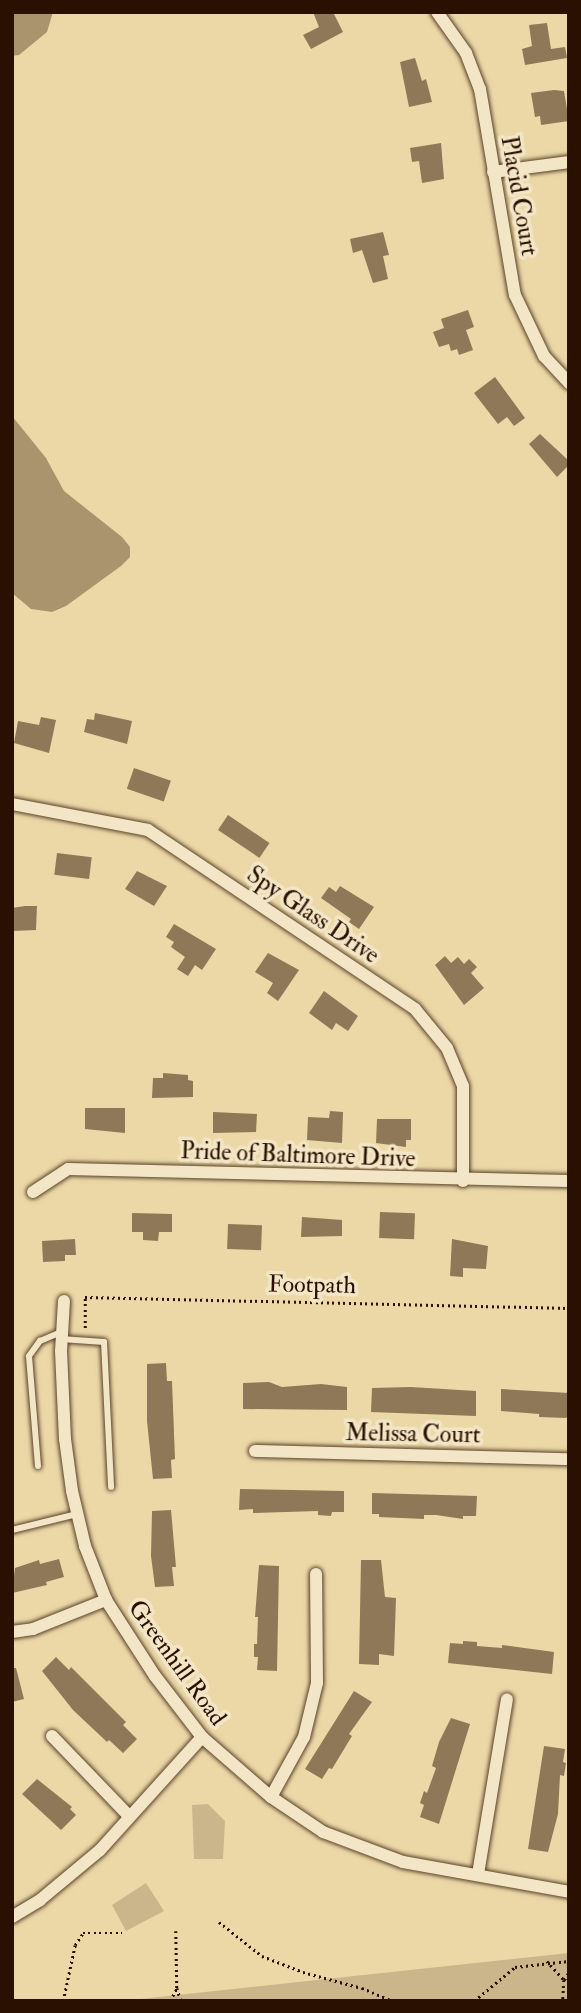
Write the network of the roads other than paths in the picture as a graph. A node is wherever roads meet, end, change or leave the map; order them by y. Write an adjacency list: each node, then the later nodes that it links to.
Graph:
1 (437, 12): 3 (street, Placid Court)
2 (569, 162): 3 (street)
3 (494, 172): 4 (street, Placid Court)
4 (569, 383)
5 (12, 804): 6 (street, Spy Glass Drive)
6 (463, 1181): 7 (street, Pride of Baltimore Drive); 8 (street, Pride of Baltimore Drive)
7 (569, 1181)
8 (33, 1192)
9 (64, 1301): 10 (street, Greenhill Road)
10 (62, 1335): 13 (lane); 14 (lane); 15 (street, Greenhill Road)
11 (255, 1451): 12 (street, Melissa Court)
12 (569, 1459)
13 (37, 1466)
14 (111, 1487)
15 (77, 1514): 16 (lane); 18 (street, Greenhill Road)
16 (12, 1530)
17 (316, 1574): 23 (street)
18 (106, 1600): 19 (street); 22 (street, Greenhill Road)
19 (12, 1632)
20 (507, 1699): 25 (street)
21 (52, 1736): 24 (street)
22 (202, 1737): 23 (street, Greenhill Road); 24 (street)
23 (271, 1797): 25 (street, Greenhill Road)
24 (128, 1815): 27 (street)
25 (478, 1874): 26 (street, Greenhill Road)
26 (569, 1892)
27 (12, 1917)

